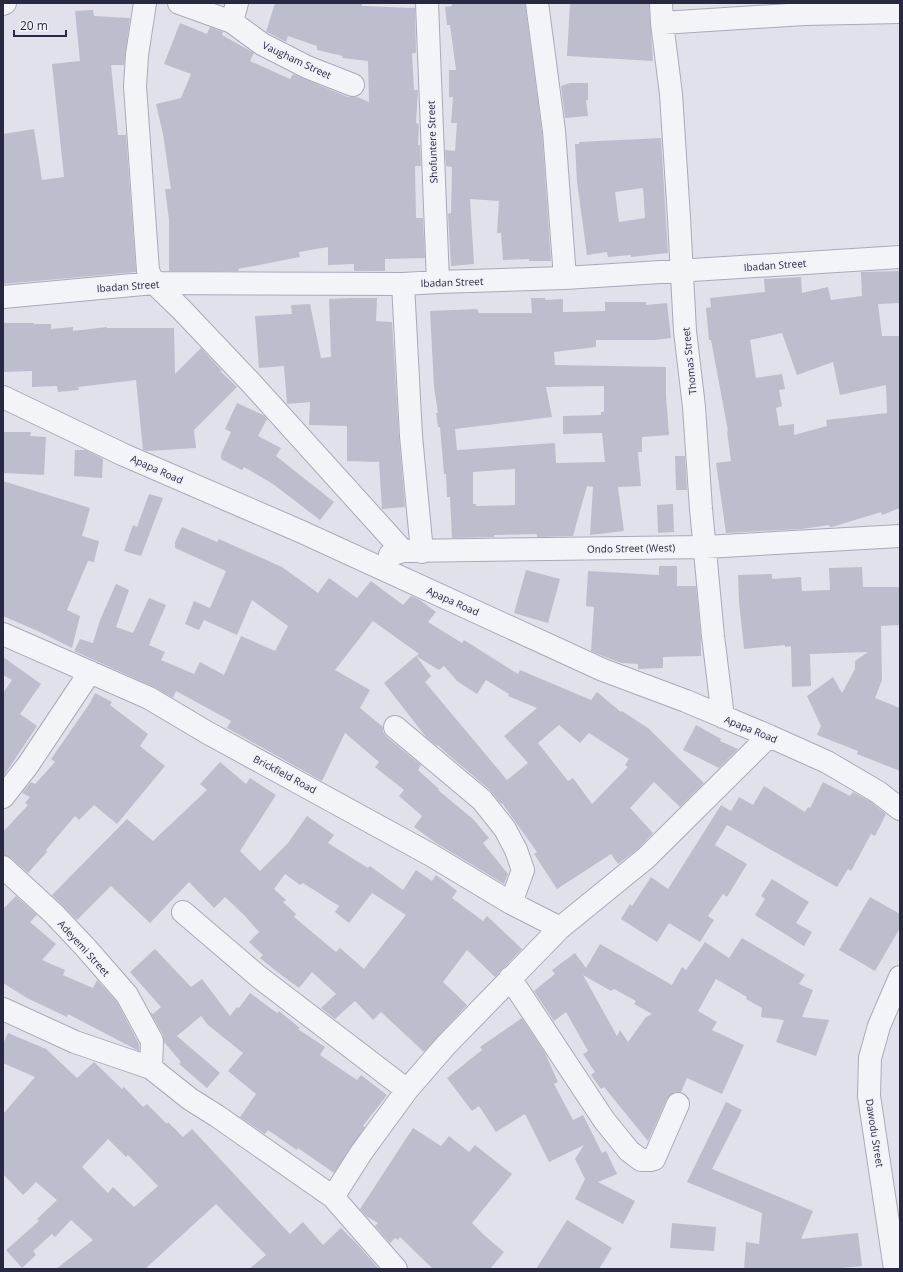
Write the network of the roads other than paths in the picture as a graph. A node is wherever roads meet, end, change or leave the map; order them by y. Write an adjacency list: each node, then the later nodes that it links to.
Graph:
1 (145, 3): 14 (street)
2 (179, 3): 6 (street, Vaugham Street)
3 (427, 3): 13 (street, Shofuntere Street)
4 (537, 3): 12 (street)
5 (804, 9): 7 (street); 8 (street)
6 (234, 12): 9 (street, Vaugham Street)
7 (900, 12)
8 (662, 13): 11 (street, Thomas Street)
9 (353, 84)
10 (900, 256): 11 (street, Ibadan Street)
11 (681, 270): 12 (street, Ibadan Street); 19 (street, Thomas Street)
12 (565, 278): 13 (street, Ibadan Street)
13 (438, 282): 15 (street, Ibadan Street)
14 (154, 283): 15 (street, Ibadan Street); 16 (street, Ibadan Street); 20 (street)
15 (403, 284): 20 (street)
16 (3, 297)
17 (3, 397): 21 (street, Apapa Road)
18 (900, 536): 19 (street, Ondo Street (West))
19 (705, 547): 20 (street, Ondo Street (West)); 24 (street, Thomas Street)
20 (413, 552): 21 (street, Ondo Street (West))
21 (362, 561): 24 (street, Apapa Road)
22 (3, 634): 23 (street, Brickfield Road)
23 (90, 672): 27 (street); 30 (street, Brickfield Road)
24 (723, 717): 26 (street, Apapa Road)
25 (396, 727): 30 (street)
26 (769, 736): 28 (street, Apapa Road); 32 (street)
27 (3, 796)
28 (900, 809)
29 (3, 867): 36 (street, Adeyemi Street)
30 (511, 903): 32 (street, Brickfield Road)
31 (183, 912): 37 (street)
32 (560, 928): 34 (street)
33 (900, 977): 41 (street, Dawodu Street)
34 (510, 978): 37 (street); 38 (street)
35 (3, 1009): 36 (street)
36 (151, 1068): 39 (street)
37 (407, 1090): 39 (street)
38 (678, 1104)
39 (333, 1197): 40 (street)
40 (396, 1269)
41 (895, 1269)

